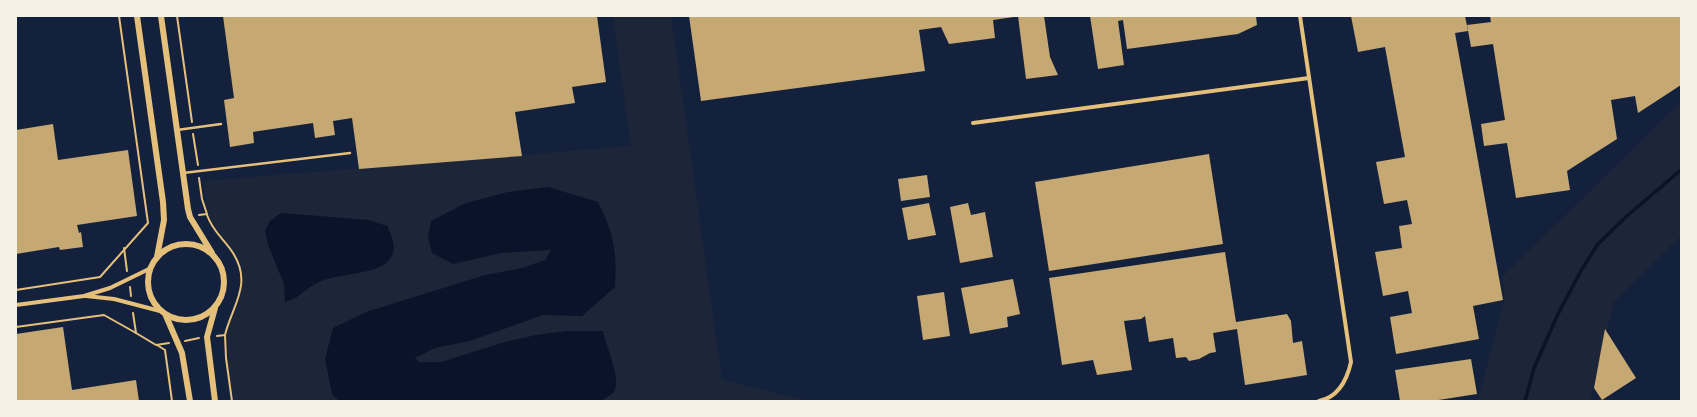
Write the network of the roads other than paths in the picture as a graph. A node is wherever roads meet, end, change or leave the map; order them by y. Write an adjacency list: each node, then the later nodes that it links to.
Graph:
1 (137, 16): 11 (street)
2 (161, 16): 7 (street)
3 (1300, 16): 4 (street)
4 (1309, 78): 5 (street); 20 (street)
5 (973, 123)
6 (221, 124): 7 (lane)
7 (176, 130): 9 (street)
8 (350, 153): 9 (lane)
9 (182, 173): 10 (street)
10 (212, 253): 11 (street); 15 (street)
11 (157, 256): 12 (street)
12 (149, 270): 13 (street); 16 (street)
13 (84, 296): 14 (street); 16 (street)
14 (16, 305)
15 (215, 308): 17 (street); 19 (street)
16 (160, 311): 17 (street)
17 (166, 316): 18 (street)
18 (190, 401)
19 (215, 401)
20 (1319, 401)

